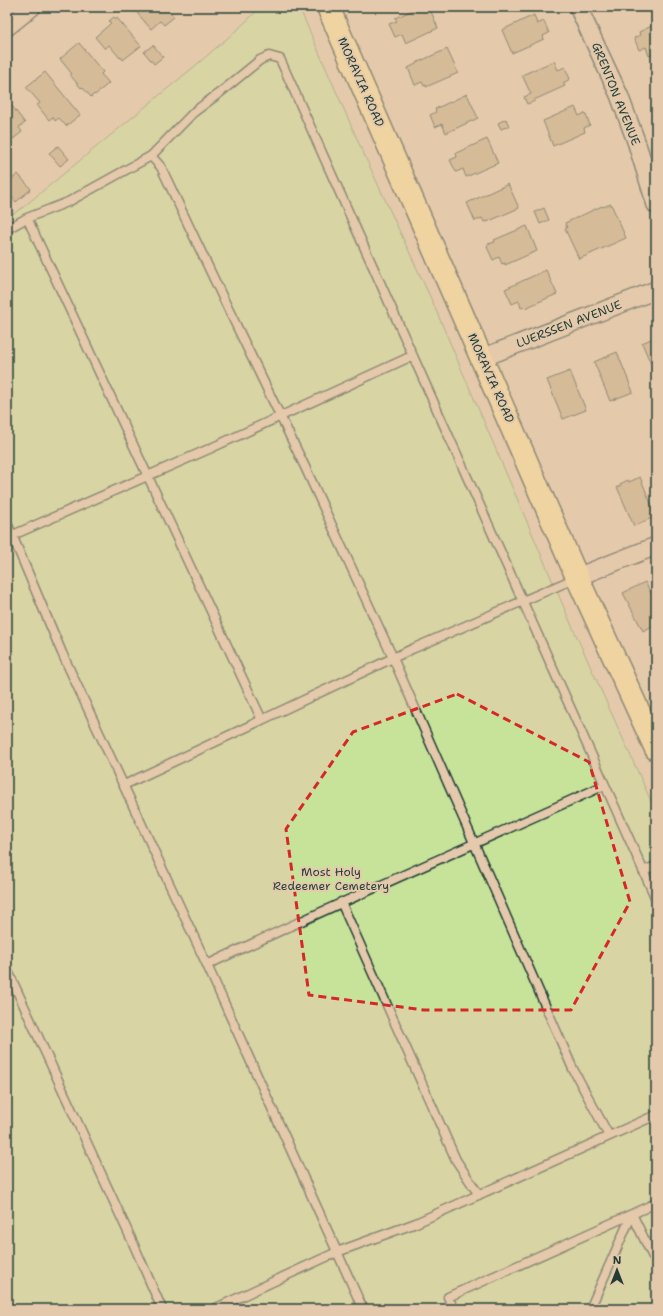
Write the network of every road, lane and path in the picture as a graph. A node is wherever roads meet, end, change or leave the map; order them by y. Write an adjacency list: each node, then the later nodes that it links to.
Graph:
1 (32, 7): 4 (street)
2 (328, 7): 11 (main road, MORAVIA ROAD)
3 (578, 7): 6 (street, GRENTON AVENUE)
4 (7, 27)
5 (151, 156): 7 (lane); 10 (lane); 12 (lane)
6 (656, 205)
7 (27, 218): 8 (lane); 13 (lane)
8 (7, 229)
9 (656, 290): 11 (street, LUERSSEN AVENUE)
10 (412, 356): 12 (lane); 18 (lane)
11 (482, 358): 17 (main road, MORAVIA ROAD)
12 (280, 416): 13 (lane); 19 (lane)
13 (148, 476): 15 (lane); 20 (lane)
14 (7, 523): 15 (lane)
15 (13, 535): 22 (lane)
16 (656, 546): 17 (street)
17 (577, 577): 18 (lane); 21 (main road, MORAVIA ROAD)
18 (523, 600): 19 (lane); 23 (lane)
19 (393, 658): 20 (lane); 24 (lane)
20 (262, 720): 22 (lane)
21 (656, 749)
22 (124, 785): 29 (lane)
23 (605, 785): 24 (lane); 26 (lane)
24 (475, 844): 28 (lane); 32 (lane)
25 (656, 866): 26 (lane)
26 (643, 871): 27 (lane)
27 (656, 899)
28 (341, 902): 29 (lane); 33 (lane)
29 (207, 965): 36 (lane)
30 (7, 969): 38 (lane)
31 (656, 1114): 32 (lane)
32 (609, 1136): 33 (lane)
33 (479, 1195): 36 (lane)
34 (656, 1203): 35 (lane)
35 (632, 1214): 37 (lane); 41 (lane); 42 (lane)
36 (337, 1252): 39 (lane); 40 (lane)
37 (656, 1263)
38 (162, 1309)
39 (214, 1309)
40 (363, 1309)
41 (454, 1309)
42 (590, 1309)

